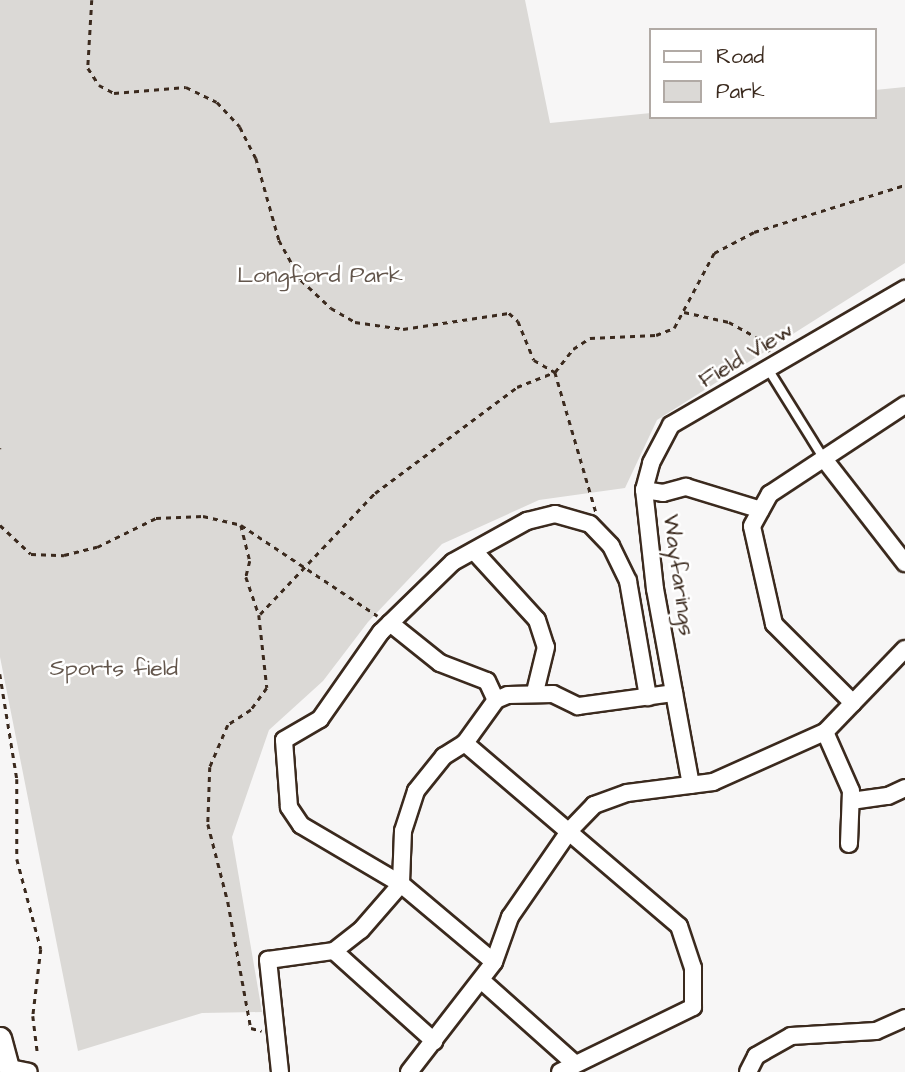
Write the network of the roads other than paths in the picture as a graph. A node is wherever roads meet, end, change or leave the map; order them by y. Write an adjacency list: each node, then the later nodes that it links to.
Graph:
1 (905, 289): 2 (street, Field View)
2 (773, 366): 4 (lane); 5 (street, Field View)
3 (905, 405): 4 (street)
4 (824, 459): 6 (street); 8 (street)
5 (644, 490): 6 (street, Wayfarings); 12 (street, Wayfarings)
6 (761, 510): 15 (street)
7 (474, 551): 9 (street); 11 (street); 13 (street)
8 (905, 563)
9 (390, 623): 14 (street); 23 (street)
10 (905, 649): 15 (street)
11 (535, 692): 13 (street); 14 (street)
12 (674, 693): 13 (street); 18 (street, Wayfarings)
13 (648, 697)
14 (496, 700): 17 (street)
15 (853, 703): 16 (street)
16 (825, 732): 18 (street); 20 (street)
17 (465, 743): 21 (street); 23 (street)
18 (691, 785): 21 (street)
19 (905, 788): 20 (street)
20 (851, 801): 22 (street)
21 (570, 830): 25 (street); 31 (street)
22 (849, 844)
23 (401, 884): 24 (street); 25 (street)
24 (334, 951): 29 (street); 32 (street)
25 (494, 962): 26 (street)
26 (481, 979): 29 (street); 31 (street)
27 (905, 1017): 34 (street)
28 (0, 1038): 30 (street)
29 (434, 1041): 33 (street)
30 (14, 1068)
31 (567, 1068)
32 (280, 1072)
33 (409, 1072)
34 (748, 1072)

